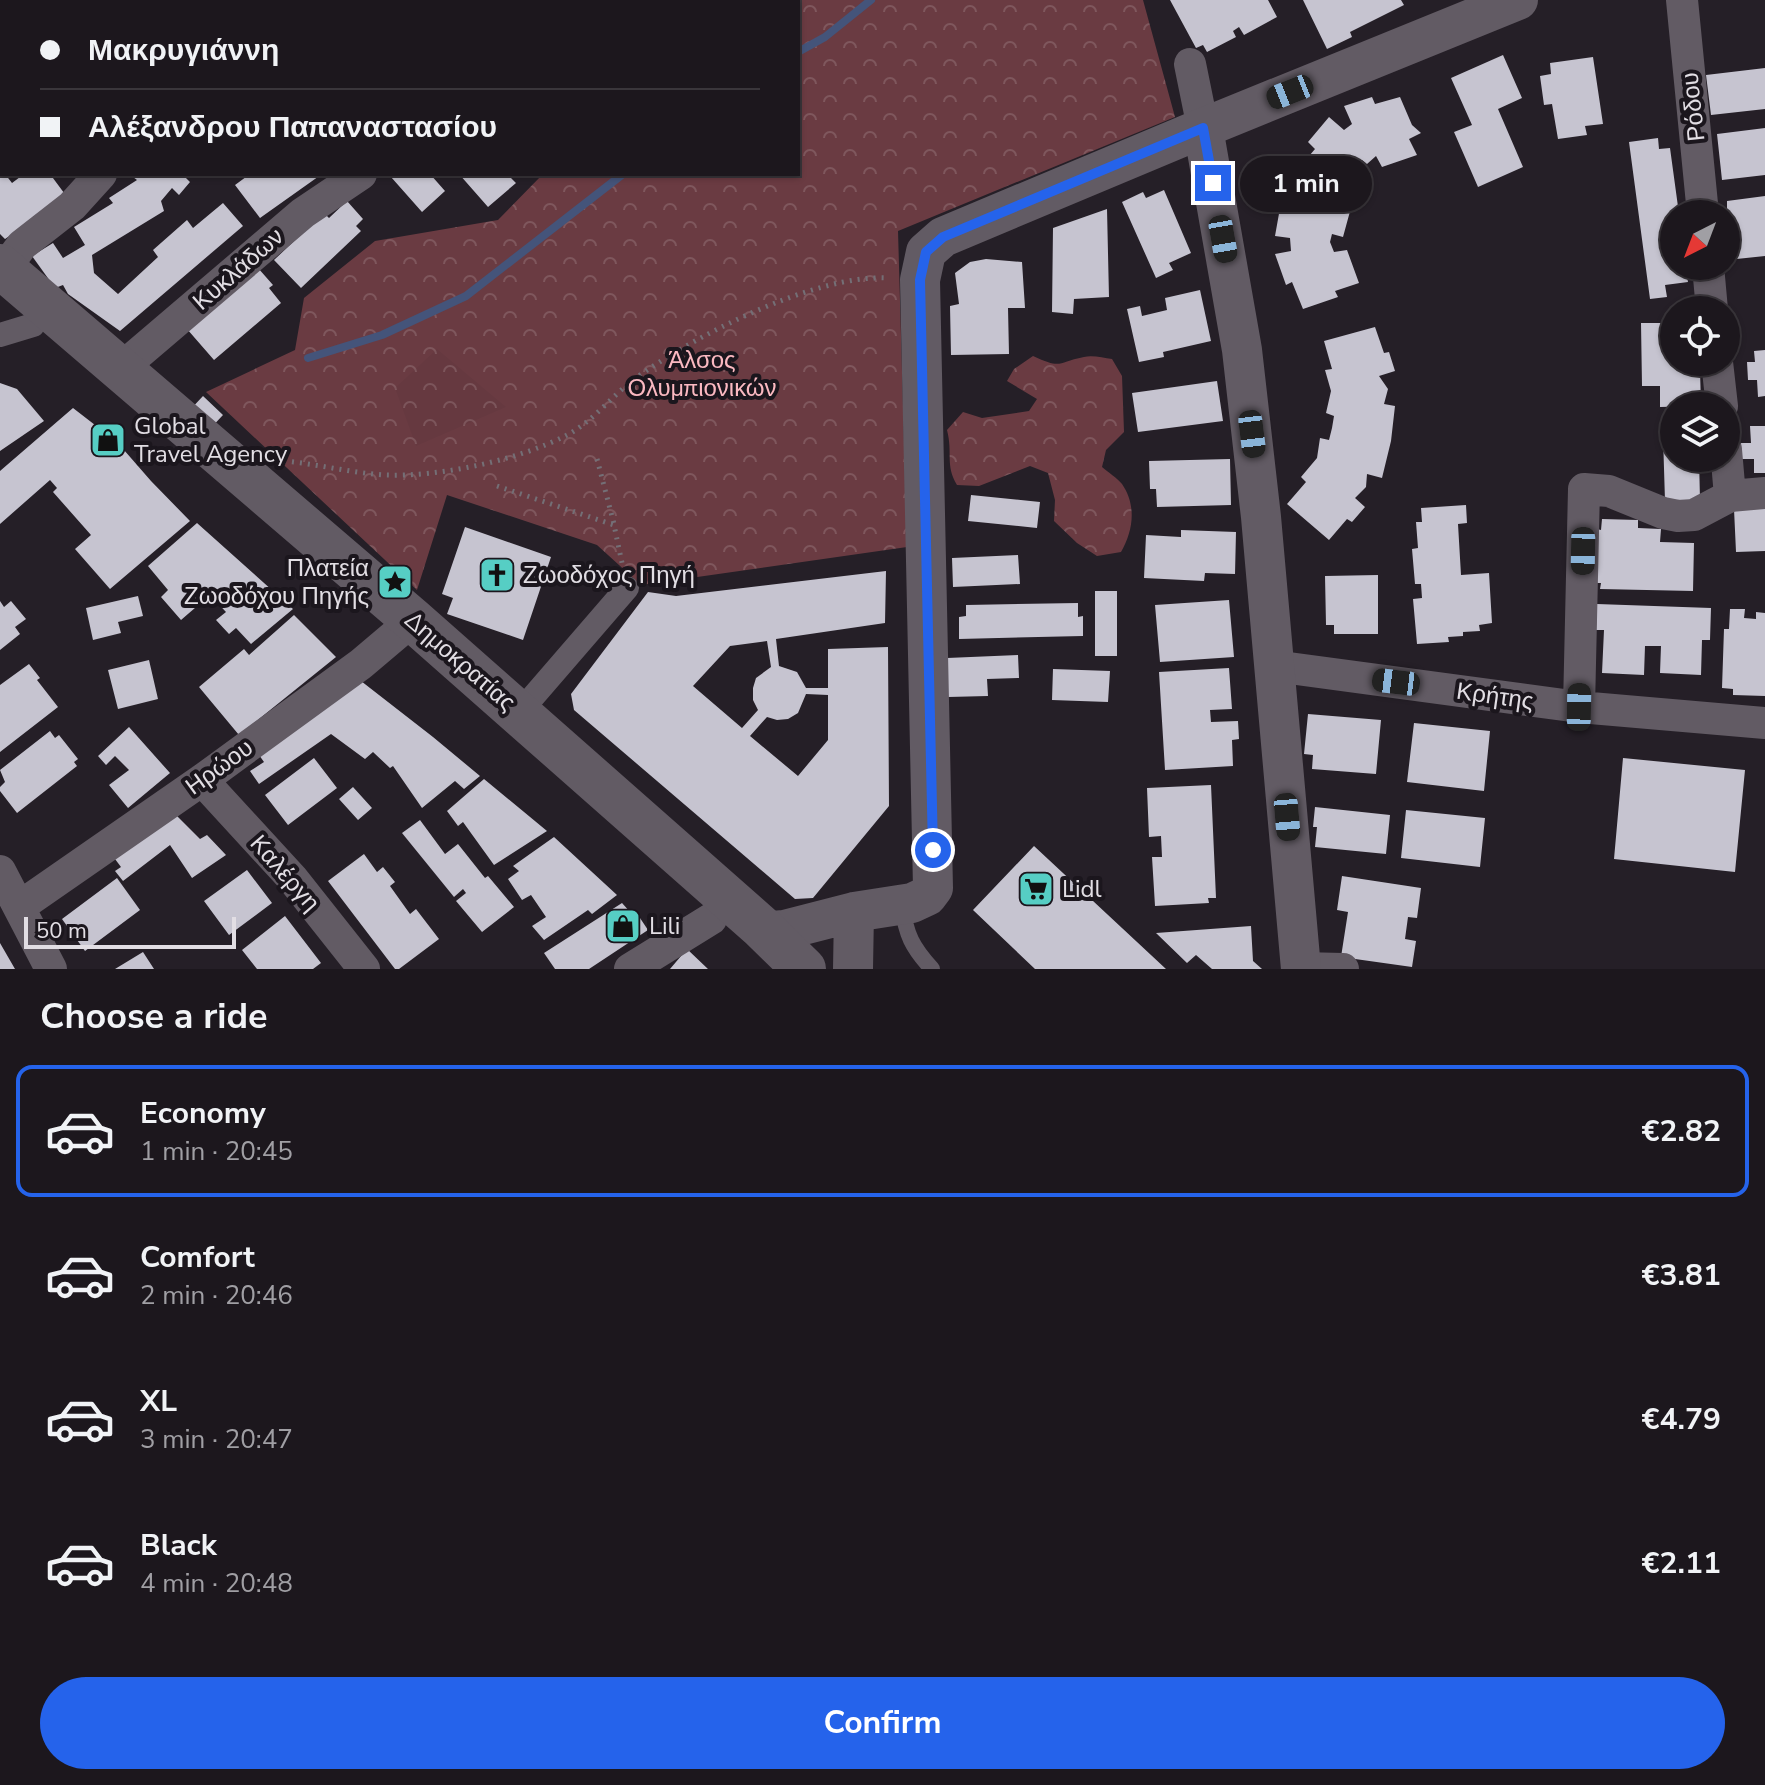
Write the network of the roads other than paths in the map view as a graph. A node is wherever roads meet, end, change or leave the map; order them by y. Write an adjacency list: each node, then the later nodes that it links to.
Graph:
1 (1518, 0): 4 (street)
2 (1682, 0): 7 (street, Ρόδου)
3 (1190, 64): 4 (street)
4 (1203, 128): 16 (street); 22 (street)
5 (99, 176): 8 (street)
6 (358, 176): 10 (street, Κυκλάδων)
7 (1702, 200)
8 (1, 276): 9 (main road, Δημοκρατίας); 10 (main road, Δημοκρατίας)
9 (17, 330): 15 (main road, Δημοκρατίας)
10 (119, 370): 15 (main road, Δημοκρατίας)
11 (1728, 472): 13 (street)
12 (1765, 493): 13 (street)
13 (1730, 496): 17 (street)
14 (627, 588): 18 (street)
15 (403, 629): 18 (main road, Δημοκρατίας); 20 (street, Ηρώου); 25 (main road, Δημοκρατίας)
16 (1274, 666): 17 (street, Κρήτης); 27 (street)
17 (1579, 707): 19 (street, Κρήτης)
18 (519, 713): 26 (main road, Δημοκρατίας)
19 (1765, 723)
20 (202, 780): 23 (street, Ηρώου); 29 (street, Καλέργη)
21 (0, 871): 23 (street)
22 (902, 905): 24 (street); 33 (lane)
23 (19, 907): 28 (street)
24 (854, 912): 26 (street); 32 (street)
25 (711, 919): 26 (main road, Δημοκρατίας); 30 (street)
26 (761, 948): 31 (main road, Δημοκρατίας)
27 (1301, 968): 34 (street)
28 (51, 969)
29 (364, 969)
30 (630, 969)
31 (804, 969)
32 (853, 969)
33 (932, 969)
34 (1343, 969)

